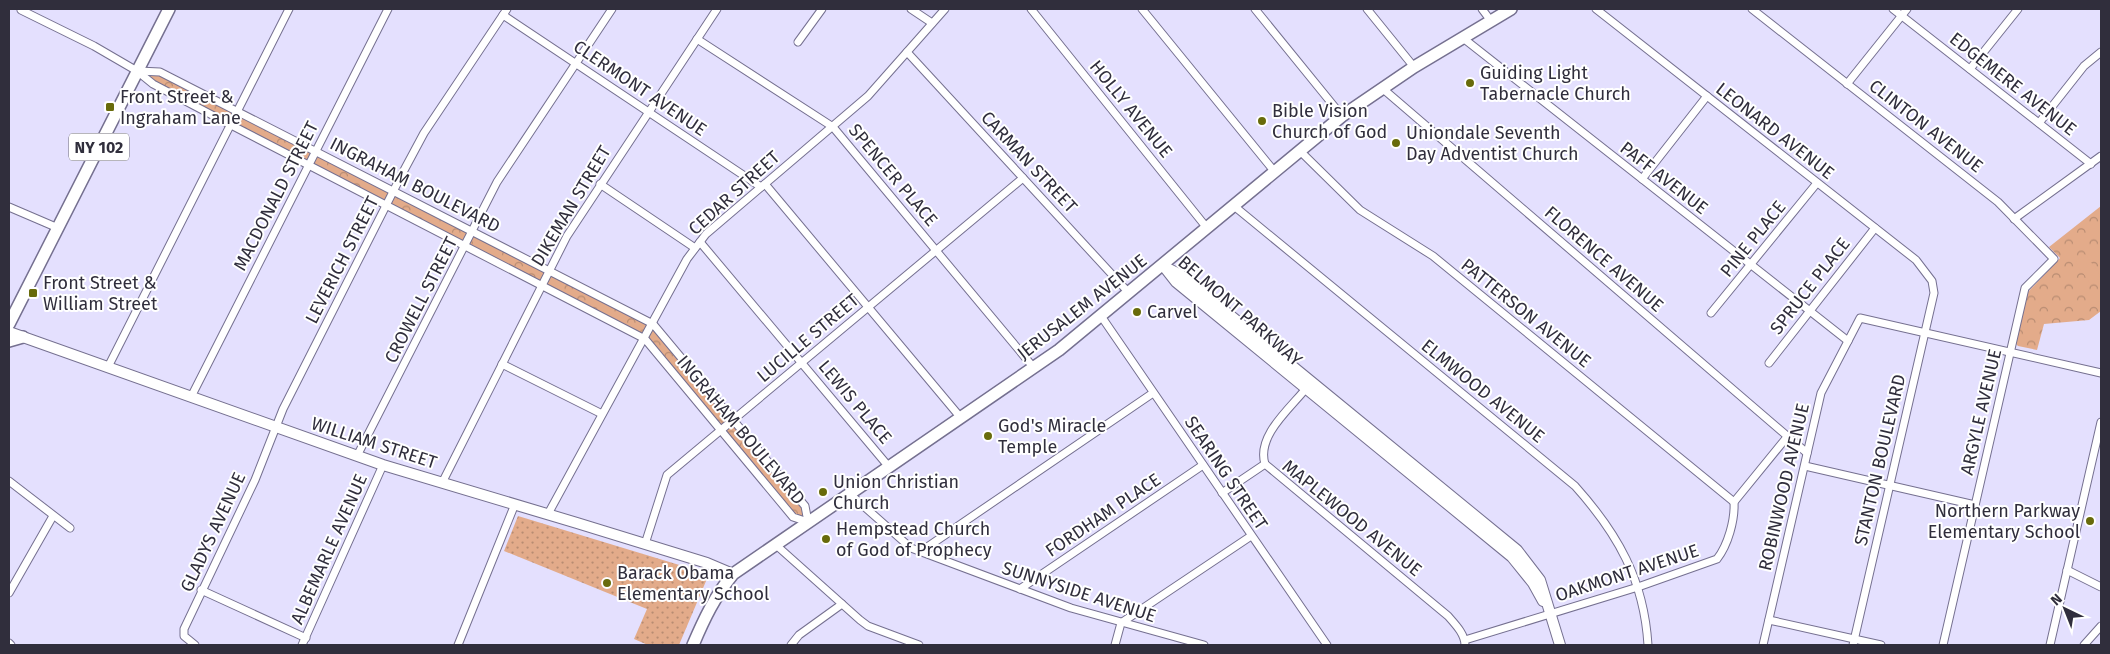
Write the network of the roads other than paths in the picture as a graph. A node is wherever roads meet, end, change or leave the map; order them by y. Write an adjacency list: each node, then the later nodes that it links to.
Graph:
1 (169, 9): 33 (main road, NY 102)
2 (290, 9): 37 (street)
3 (388, 9): 44 (street, MACDONALD STREET)
4 (612, 9): 30 (street, CROWELL STREET)
5 (717, 9): 26 (street, DIKEMAN STREET)
6 (822, 9): 27 (street)
7 (911, 9): 24 (street)
8 (945, 9): 24 (street, CEDAR STREET)
9 (1031, 9): 60 (street, HOLLY AVENUE)
10 (1142, 9): 48 (street)
11 (1255, 9): 39 (street)
12 (1367, 9): 31 (street)
13 (1482, 9): 23 (street)
14 (1511, 9): 23 (main road, JERUSALEM AVENUE)
15 (1596, 9): 36 (street, LEONARD AVENUE)
16 (1752, 9): 34 (street, CLINTON AVENUE)
17 (1893, 9): 22 (street, EDGEMERE AVENUE)
18 (1906, 9): 22 (street)
19 (2018, 9): 32 (street)
20 (21, 10): 33 (street)
21 (505, 12): 30 (street, CLERMONT AVENUE); 54 (street, LEVERICH STREET)
22 (1902, 15): 32 (street, EDGEMERE AVENUE); 34 (street)
23 (1491, 21): 25 (main road, JERUSALEM AVENUE)
24 (932, 23): 28 (street, CEDAR STREET)
25 (1463, 38): 31 (main road, JERUSALEM AVENUE); 50 (street, PAFF AVENUE)
26 (697, 39): 38 (street, DIKEMAN STREET); 42 (street, SPENCER PLACE)
27 (798, 42)
28 (907, 52): 42 (street, CEDAR STREET); 49 (street, CARMAN STREET)
29 (2101, 52): 40 (street)
30 (575, 63): 38 (street, CLERMONT AVENUE); 62 (street, CROWELL STREET)
31 (1414, 67): 35 (main road, JERUSALEM AVENUE)
32 (1970, 69): 40 (street, EDGEMERE AVENUE)
33 (138, 71): 37 (street, INGRAHAM BOULEVARD); 41 (street, INGRAHAM BOULEVARD); 59 (main road, NY 102)
34 (1847, 84): 58 (street, CLINTON AVENUE)
35 (1382, 88): 39 (main road, JERUSALEM AVENUE); 101 (street, FLORENCE AVENUE)
36 (1707, 96): 50 (street); 51 (street, LEONARD AVENUE)
37 (237, 112): 41 (street); 44 (street, INGRAHAM BOULEVARD)
38 (648, 112): 52 (street, DIKEMAN STREET); 53 (street, CLERMONT AVENUE)
39 (1342, 116): 43 (main road, JERUSALEM AVENUE)
40 (2039, 123): 46 (street, EDGEMERE AVENUE)
41 (231, 125): 47 (street, INGRAHAM BOULEVARD); 89 (street)
42 (833, 127): 53 (street, CEDAR STREET); 65 (street, SPENCER PLACE)
43 (1298, 150): 48 (main road, JERUSALEM AVENUE); 114 (street, PATTERSON AVENUE)
44 (315, 152): 47 (street, MACDONALD STREET); 54 (street, INGRAHAM BOULEVARD)
45 (2101, 156): 46 (street)
46 (2091, 164): 58 (street)
47 (308, 165): 55 (street, INGRAHAM BOULEVARD); 94 (street, MACDONALD STREET)
48 (1274, 171): 56 (main road, JERUSALEM AVENUE)
49 (1023, 178): 65 (street, LUCILLE STREET); 72 (street, CARMAN STREET)
50 (1642, 179): 67 (street, PAFF AVENUE)
51 (1817, 183): 61 (street, LEONARD AVENUE); 67 (street, PINE PLACE)
52 (600, 184): 63 (street, LEWIS PLACE); 68 (street, DIKEMAN STREET)
53 (763, 186): 63 (street, CEDAR STREET); 73 (street, CLERMONT AVENUE)
54 (394, 192): 55 (street, LEVERICH STREET); 62 (street, INGRAHAM BOULEVARD)
55 (387, 206): 64 (street, INGRAHAM BOULEVARD); 99 (street, LEVERICH STREET)
56 (1234, 206): 60 (main road, JERUSALEM AVENUE); 127 (street, ELMWOOD AVENUE)
57 (9, 207): 59 (street)
58 (2014, 219): 69 (street, CLINTON AVENUE)
59 (58, 228): 77 (main road, NY 102)
60 (1207, 228): 66 (main road, JERUSALEM AVENUE)
61 (1875, 228): 70 (street, LEONARD AVENUE); 74 (street, SPRUCE PLACE)
62 (472, 231): 64 (street, CROWELL STREET); 68 (street, INGRAHAM BOULEVARD)
63 (698, 245): 78 (street, CEDAR STREET); 86 (street, LEWIS PLACE)
64 (466, 246): 71 (street, INGRAHAM BOULEVARD); 103 (street, CROWELL STREET)
65 (936, 250): 73 (street, LUCILLE STREET); 90 (street, SPENCER PLACE)
66 (1163, 266): 72 (main road, JERUSALEM AVENUE); 92 (street, BELMONT PARKWAY)
67 (1752, 266): 74 (street, PAFF AVENUE); 75 (street, PINE PLACE)
68 (549, 270): 71 (street, DIKEMAN STREET); 78 (street, INGRAHAM BOULEVARD)
69 (2036, 278): 85 (street, ARGYLE AVENUE)
70 (1932, 281): 80 (street, STANTON BOULEVARD)
71 (542, 285): 82 (street, INGRAHAM BOULEVARD); 88 (street, DIKEMAN STREET)
72 (1129, 293): 76 (main road, JERUSALEM AVENUE)
73 (869, 306): 86 (street, LUCILLE STREET); 96 (street, CLERMONT AVENUE)
74 (1810, 311): 84 (street, PAFF AVENUE); 87 (street, SPRUCE PLACE)
75 (1711, 313)
76 (1101, 316): 90 (main road, JERUSALEM AVENUE); 93 (street, SEARING STREET)
77 (9, 324)
78 (653, 324): 82 (street, CEDAR STREET); 97 (street, INGRAHAM BOULEVARD)
79 (9, 332): 81 (street, WILLIAM STREET)
80 (1925, 332): 84 (street, ROBINWOOD AVENUE); 85 (street); 111 (street, STANTON BOULEVARD)
81 (23, 337): 83 (main road); 89 (street, WILLIAM STREET)
82 (644, 339): 95 (street, CEDAR STREET); 100 (street, INGRAHAM BOULEVARD)
83 (9, 341)
84 (1848, 341): 102 (street, ROBINWOOD AVENUE)
85 (2010, 352): 91 (street); 116 (street, ARGYLE AVENUE)
86 (802, 362): 97 (street, LUCILLE STREET); 108 (street, LEWIS PLACE)
87 (1769, 363)
88 (502, 364): 95 (street); 110 (street, DIKEMAN STREET)
89 (108, 367): 94 (street, WILLIAM STREET)
90 (1034, 368): 96 (main road, JERUSALEM AVENUE)
91 (2101, 373)
92 (1308, 385): 104 (street, MAPLEWOOD AVENUE); 133 (street, BELMONT PARKWAY)
93 (1153, 393): 106 (street, SEARING STREET); 124 (street)
94 (191, 397): 99 (street, WILLIAM STREET)
95 (602, 414): 117 (street, CEDAR STREET)
96 (961, 418): 108 (main road, JERUSALEM AVENUE)
97 (734, 420): 100 (street, LUCILLE STREET); 119 (street, INGRAHAM BOULEVARD)
98 (2101, 422): 125 (street)
99 (276, 428): 103 (street, WILLIAM STREET); 129 (street, GLADYS AVENUE)
100 (721, 430): 119 (street, INGRAHAM BOULEVARD); 122 (street, LUCILLE STREET)
101 (1787, 437): 102 (street, FLORENCE AVENUE); 114 (street)
102 (1807, 453): 107 (street, ROBINWOOD AVENUE)
103 (357, 456): 105 (street, WILLIAM STREET)
104 (1265, 464): 112 (street); 139 (street, MAPLEWOOD AVENUE)
105 (383, 465): 110 (street, WILLIAM STREET); 137 (street, ALBEMARLE AVENUE)
106 (1203, 466): 112 (street, SEARING STREET); 130 (street, FORDHAM PLACE)
107 (1805, 466): 111 (street); 134 (street, ROBINWOOD AVENUE)
108 (889, 467): 113 (main road, JERUSALEM AVENUE)
109 (9, 481): 118 (street)
110 (442, 483): 115 (street, WILLIAM STREET)
111 (1890, 486): 116 (street); 138 (street, STANTON BOULEVARD)
112 (1222, 493): 121 (street, SEARING STREET)
113 (850, 494): 119 (main road, JERUSALEM AVENUE); 124 (street, SUNNYSIDE AVENUE)
114 (1734, 502): 127 (street, OAKMONT AVENUE)
115 (515, 504): 117 (street, WILLIAM STREET); 142 (street)
116 (1975, 505): 154 (street, ARGYLE AVENUE)
117 (548, 514): 122 (street, WILLIAM STREET)
118 (53, 516): 120 (street); 131 (street)
119 (808, 522): 123 (main road, JERUSALEM AVENUE)
120 (70, 528)
121 (1251, 536): 135 (street); 148 (street, SEARING STREET)
122 (645, 544): 126 (street, WILLIAM STREET)
123 (776, 545): 126 (main road, JERUSALEM AVENUE); 132 (street)
124 (920, 552): 130 (street, SUNNYSIDE AVENUE)
125 (2068, 570): 128 (street); 155 (street)
126 (732, 574): 143 (main road, JERUSALEM AVENUE)
127 (1638, 587): 133 (street, OAKMONT AVENUE); 151 (street, ELMWOOD AVENUE)
128 (2101, 587)
129 (201, 590): 137 (street); 140 (street, GLADYS AVENUE)
130 (1020, 590): 135 (street, SUNNYSIDE AVENUE)
131 (9, 593)
132 (842, 604): 144 (street); 145 (street)
133 (1550, 613): 139 (street, OAKMONT AVENUE); 149 (street, BELMONT PARKWAY); 150 (street, BELMONT PARKWAY)
134 (1769, 620): 138 (street); 152 (street, ROBINWOOD AVENUE)
135 (1121, 624): 146 (street); 147 (street, SUNNYSIDE AVENUE)
136 (2101, 626): 156 (street)
137 (306, 638): 141 (street, ALBEMARLE AVENUE)
138 (1854, 642): 153 (street)
139 (1465, 643)
140 (195, 645)
141 (302, 645)
142 (458, 645)
143 (693, 645)
144 (791, 645)
145 (919, 645)
146 (1115, 645)
147 (1204, 645)
148 (1327, 645)
149 (1552, 645)
150 (1560, 645)
151 (1648, 645)
152 (1763, 645)
153 (1881, 645)
154 (1943, 645)
155 (2050, 645)
156 (2084, 645)

